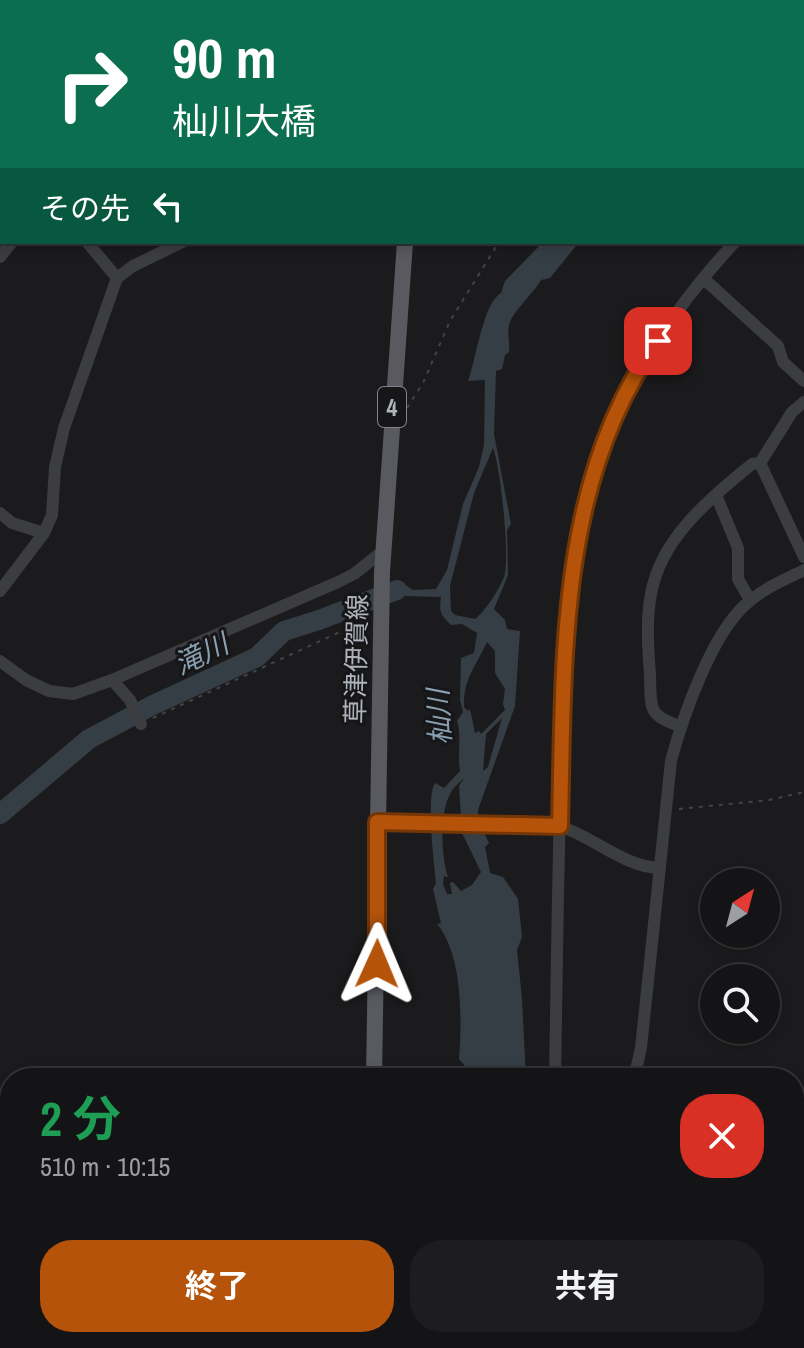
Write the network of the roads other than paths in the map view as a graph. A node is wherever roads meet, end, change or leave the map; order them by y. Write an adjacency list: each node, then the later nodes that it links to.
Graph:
1 (89, 244): 5 (street)
2 (178, 244): 5 (street)
3 (405, 244): 13 (main road, 草津伊賀線 / 4)
4 (733, 244): 6 (street)
5 (117, 278): 12 (street)
6 (704, 279): 7 (street); 23 (street)
7 (804, 381)
8 (804, 402): 9 (street)
9 (760, 463): 10 (street); 14 (street)
10 (716, 495): 17 (street); 21 (street)
11 (0, 513): 12 (street)
12 (44, 533): 16 (street)
13 (383, 551): 19 (street); 22 (main road, 草津伊賀線 / 4)
14 (804, 557)
15 (804, 570): 17 (street)
16 (0, 591)
17 (750, 600): 21 (street)
18 (0, 661): 19 (street)
19 (112, 680): 20 (street)
20 (140, 722)
21 (680, 726): 24 (street)
22 (377, 822): 23 (street); 25 (main road, 草津伊賀線 / 4)
23 (555, 825): 24 (street); 26 (street)
24 (660, 868): 27 (street)
25 (374, 1068)
26 (555, 1068)
27 (638, 1068)

